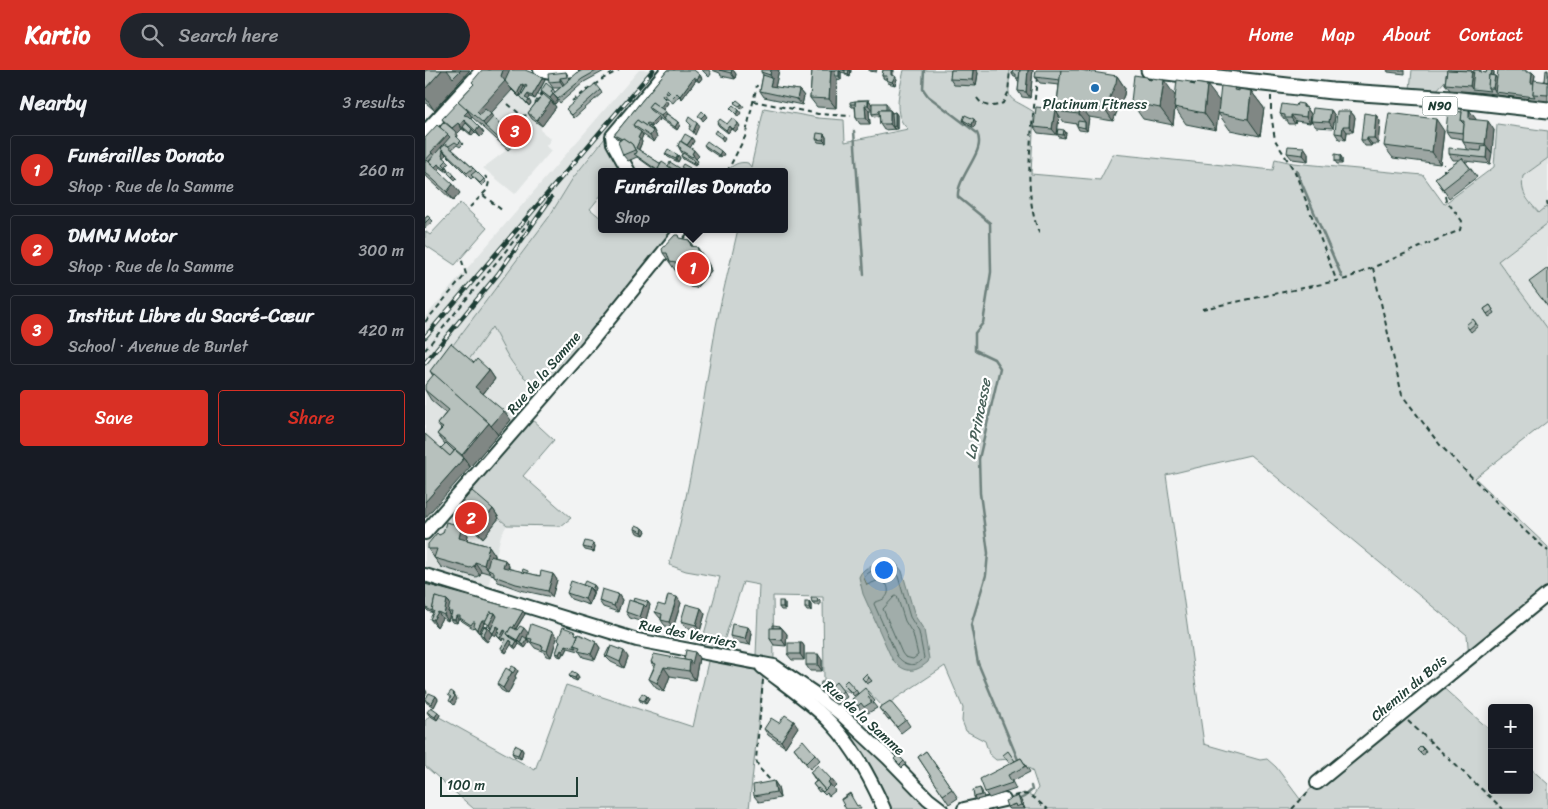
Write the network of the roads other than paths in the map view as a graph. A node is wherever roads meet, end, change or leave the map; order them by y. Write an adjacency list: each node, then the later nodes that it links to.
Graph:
1 (482, 70): 9 (street)
2 (540, 70): 3 (street)
3 (572, 70)
4 (667, 70): 10 (street)
5 (1149, 70): 6 (main road, N90)
6 (1332, 91): 7 (main road, N90); 8 (main road, N90)
7 (1548, 110)
8 (1548, 119)
9 (425, 132)
10 (627, 168)
11 (679, 233): 12 (street, Rue de la Samme)
12 (425, 533)
13 (425, 575): 15 (street, Rue des Verriers)
14 (1548, 594): 16 (street, Chemin du Bois)
15 (761, 666): 18 (street, Rue des Verriers); 19 (street, Rue de la Samme)
16 (1317, 783)
17 (1004, 800): 20 (street)
18 (884, 809)
19 (941, 809)
20 (964, 809)

